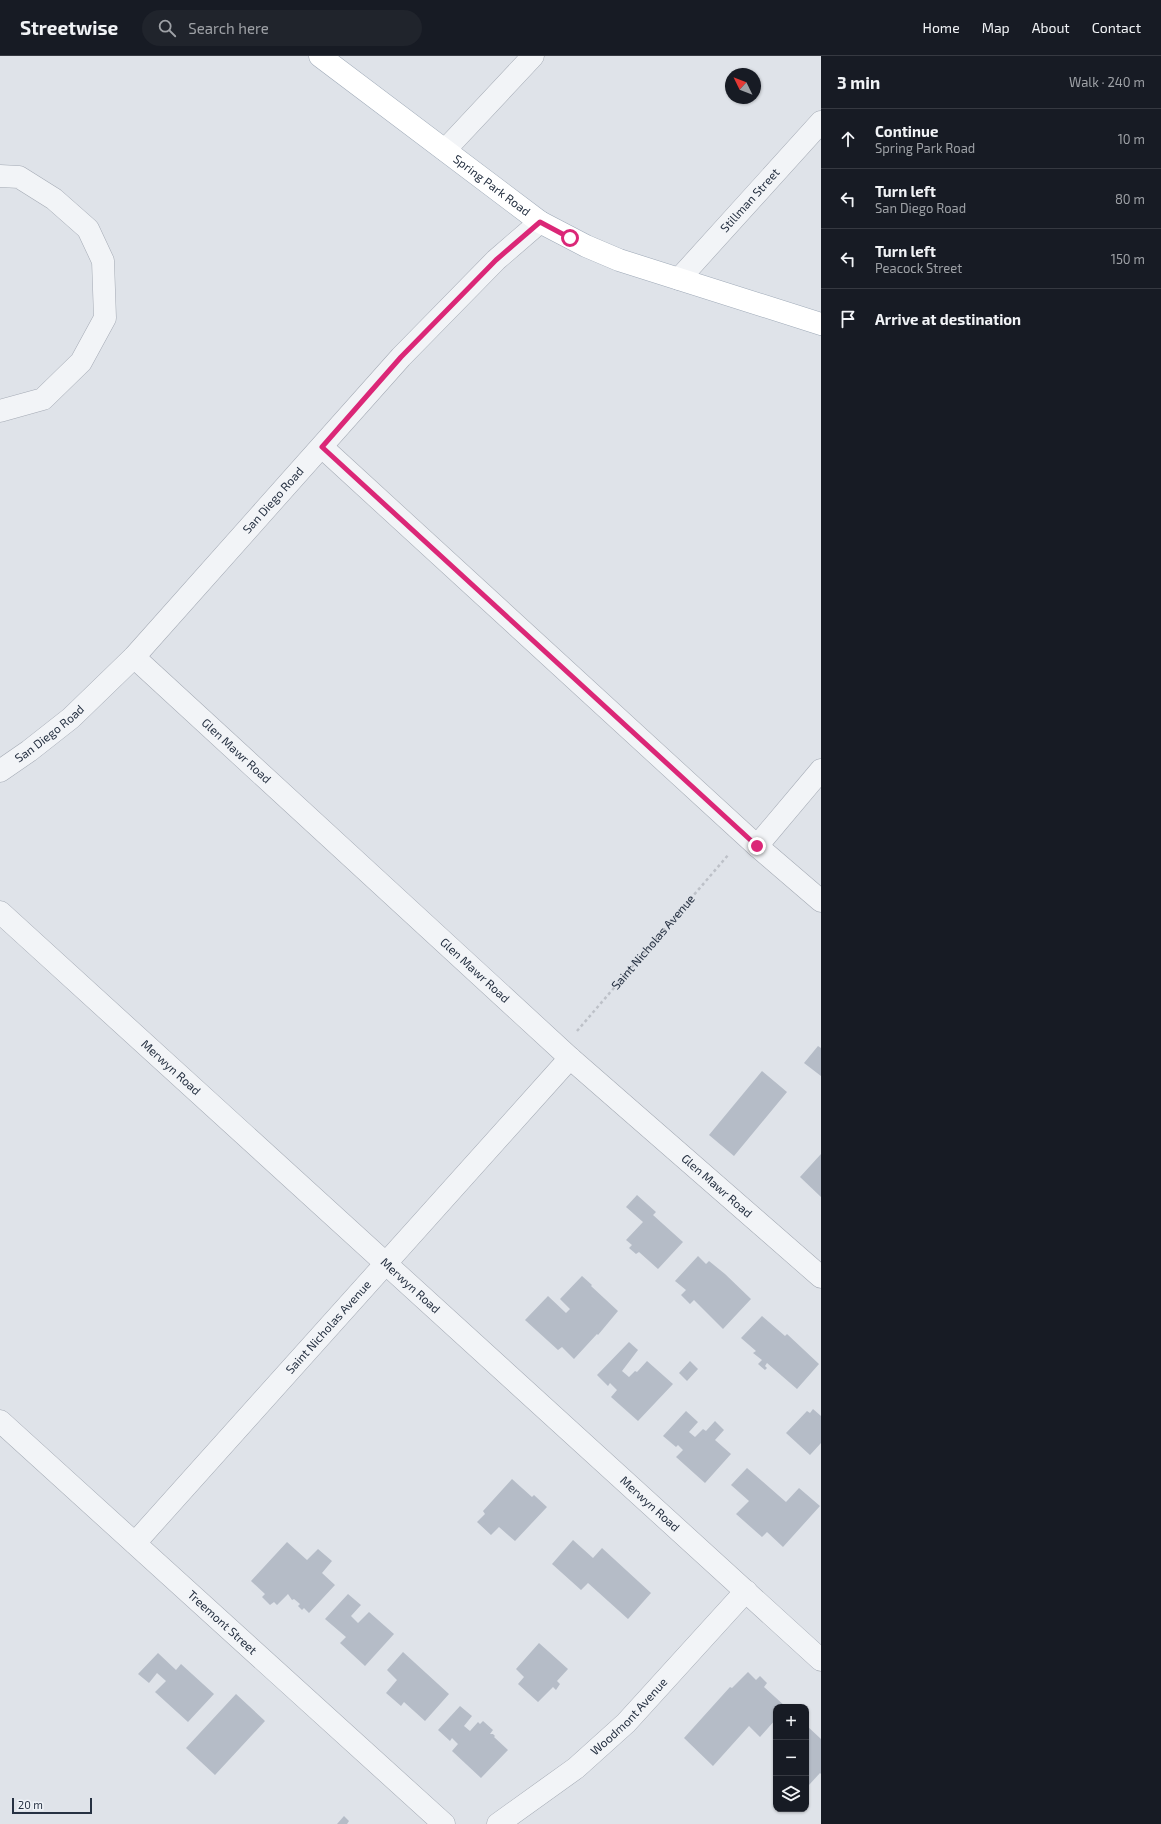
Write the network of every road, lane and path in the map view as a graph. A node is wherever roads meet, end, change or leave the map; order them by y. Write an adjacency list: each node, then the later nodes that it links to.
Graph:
1 (320, 56): 4 (main road, Spring Park Road)
2 (533, 56): 4 (street)
3 (821, 122): 7 (street, Stillman Street)
4 (446, 150): 6 (main road, Spring Park Road)
5 (0, 176): 9 (street)
6 (540, 222): 7 (main road, Spring Park Road); 10 (street, San Diego Road)
7 (679, 279): 8 (main road, Spring Park Road)
8 (821, 324)
9 (0, 412)
10 (322, 447): 11 (street, San Diego Road); 14 (street)
11 (134, 657): 13 (street, San Diego Road); 17 (street, Glen Mawr Road)
12 (821, 770): 14 (street)
13 (0, 771)
14 (751, 840): 15 (street); 17 (path, Saint Nicholas Avenue)
15 (821, 901)
16 (0, 912): 18 (street, Merwyn Road)
17 (566, 1054): 18 (street, Saint Nicholas Avenue); 19 (street, Glen Mawr Road)
18 (385, 1263): 21 (street, Saint Nicholas Avenue); 22 (street, Merwyn Road)
19 (821, 1277)
20 (0, 1421): 21 (street, Treemont Street)
21 (135, 1543): 24 (street, Treemont Street)
22 (746, 1592): 23 (street, Merwyn Road); 25 (street, Woodmont Avenue)
23 (821, 1660)
24 (444, 1824)
25 (498, 1824)

